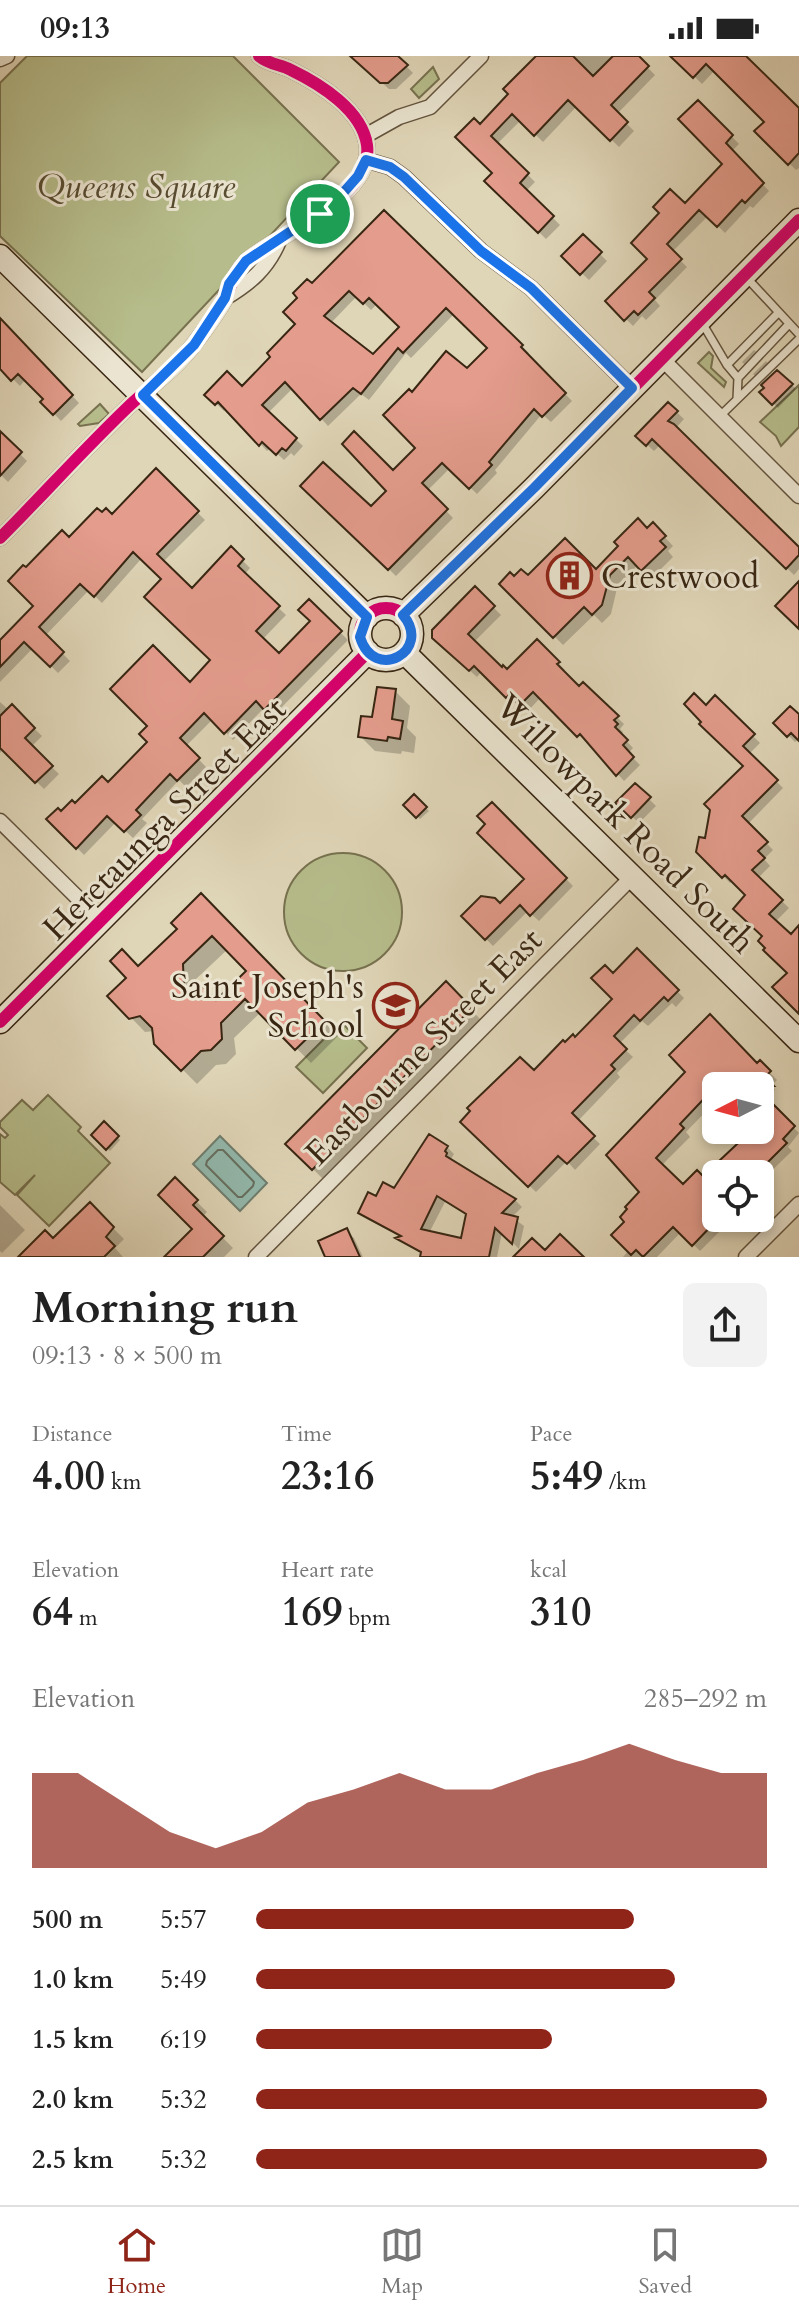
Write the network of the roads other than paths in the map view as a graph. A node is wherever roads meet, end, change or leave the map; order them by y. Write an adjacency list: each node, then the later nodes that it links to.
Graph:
1 (7, 56): 4 (street)
2 (259, 56): 5 (street)
3 (481, 56): 6 (street)
4 (0, 59)
5 (285, 62): 6 (street)
6 (365, 136): 7 (street)
7 (366, 160): 18 (street); 19 (street)
8 (799, 220): 10 (main road)
9 (0, 256): 19 (main road)
10 (745, 275): 11 (lane); 12 (main road)
11 (778, 313): 13 (lane); 16 (lane)
12 (700, 319): 15 (main road); 16 (lane)
13 (789, 324): 14 (lane); 17 (lane)
14 (799, 336): 20 (lane)
15 (661, 358): 18 (main road); 21 (street)
16 (727, 365): 17 (lane)
17 (738, 378): 20 (lane)
18 (632, 388): 24 (main road)
19 (143, 395): 23 (street); 25 (main road)
20 (737, 399): 21 (lane)
21 (719, 417): 22 (street)
22 (799, 496)
23 (0, 538)
24 (403, 615): 25 (main road); 27 (main road)
25 (367, 617): 26 (main road)
26 (368, 652): 27 (main road); 30 (main road, Heretaunga Street East)
27 (405, 653): 29 (main road, Willowpark Road South)
28 (0, 821): 30 (street)
29 (632, 877): 32 (main road, Willowpark Road South); 34 (street, Eastbourne Street East)
30 (101, 921): 31 (main road, Heretaunga Street East)
31 (0, 1022)
32 (799, 1041)
33 (799, 1204): 35 (street)
34 (256, 1257)
35 (746, 1257)

